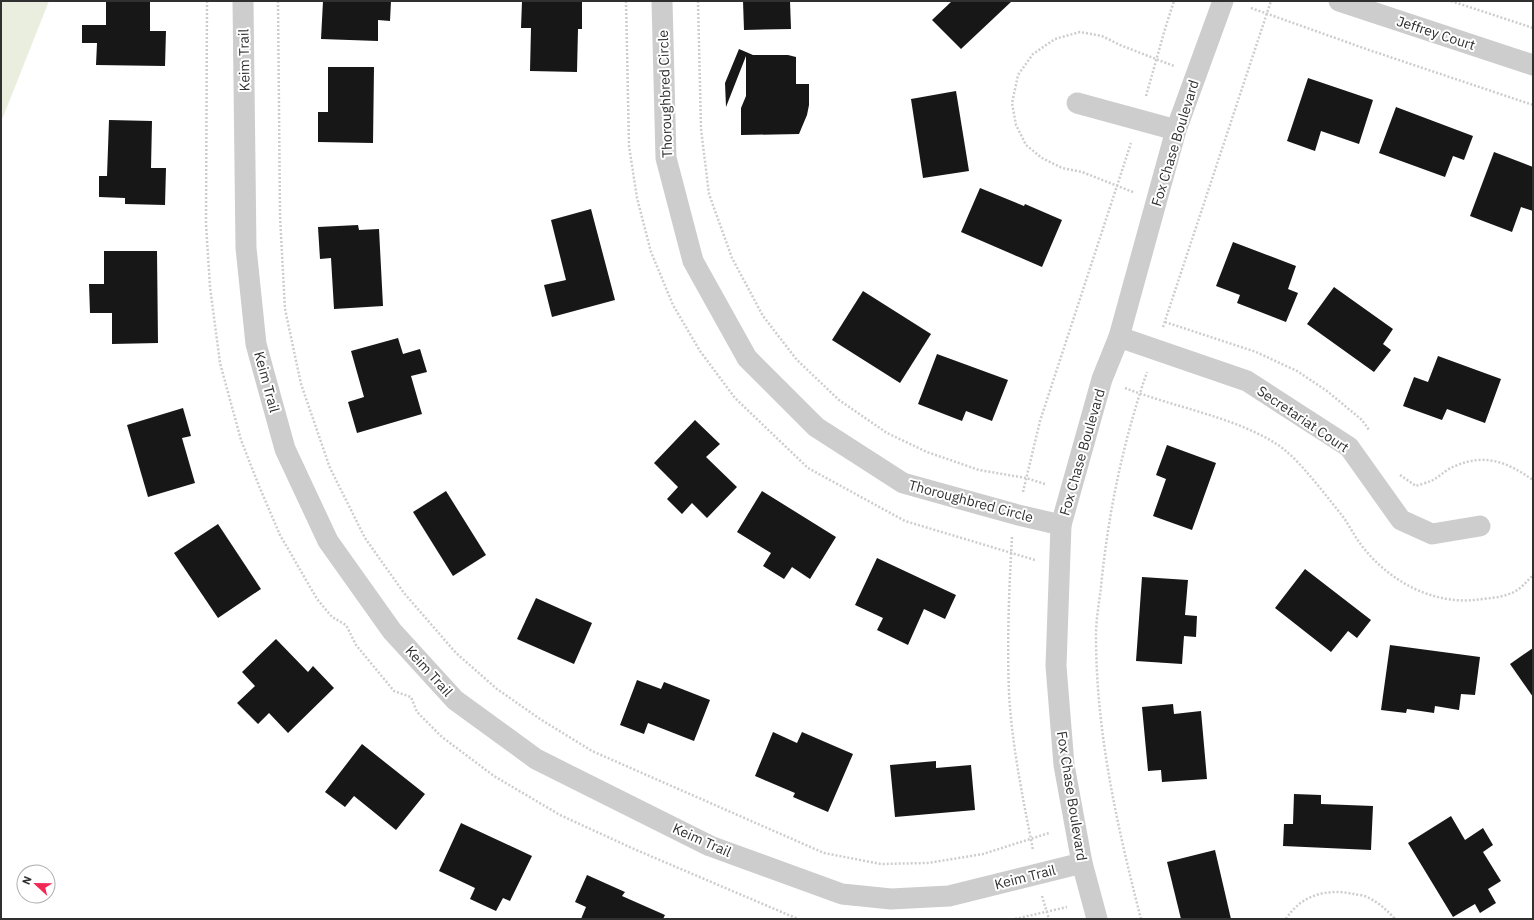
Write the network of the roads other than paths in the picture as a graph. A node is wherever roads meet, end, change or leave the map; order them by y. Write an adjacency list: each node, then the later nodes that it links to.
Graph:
1 (243, 1): 11 (street, Keim Trail)
2 (662, 1): 9 (street, Thoroughbred Circle)
3 (1223, 1): 7 (street, Fox Chase Boulevard)
4 (1339, 1): 5 (street, Jeffrey Court)
5 (1533, 65)
6 (1077, 102): 7 (street)
7 (1176, 130): 8 (street, Fox Chase Boulevard)
8 (1120, 337): 9 (street, Fox Chase Boulevard); 10 (street, Secretariat Court)
9 (1061, 524): 11 (street, Fox Chase Boulevard)
10 (1480, 526)
11 (1082, 863): 12 (street, Fox Chase Boulevard)
12 (1097, 919)

